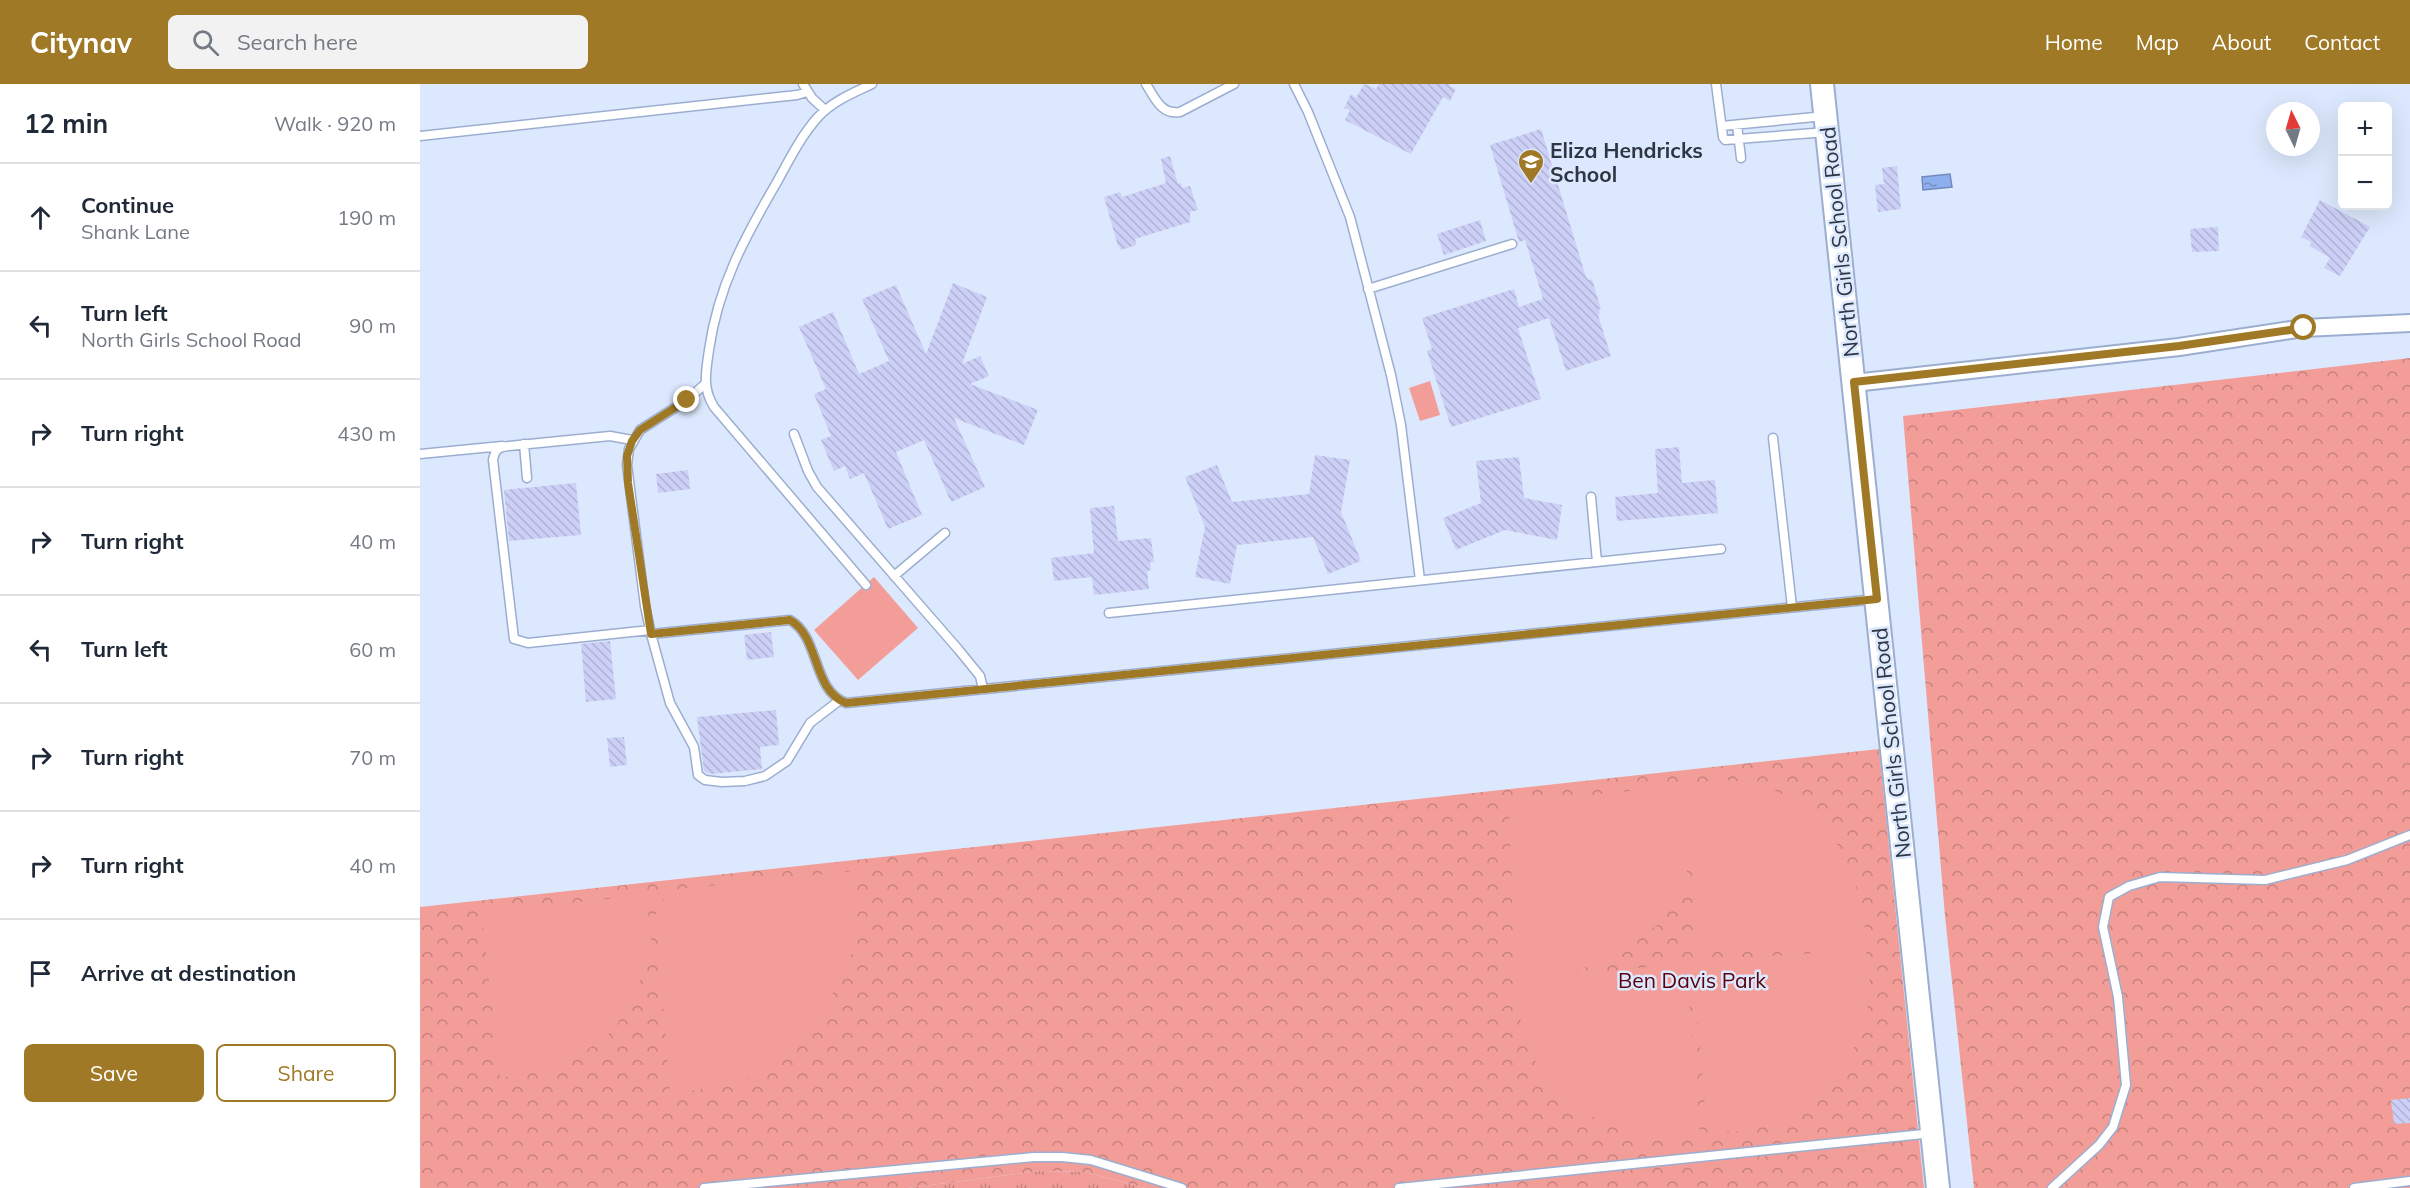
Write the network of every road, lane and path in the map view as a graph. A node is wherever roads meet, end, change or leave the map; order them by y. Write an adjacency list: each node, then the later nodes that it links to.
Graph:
1 (872, 84): 8 (lane)
2 (1146, 84): 3 (lane)
3 (1234, 84)
4 (1294, 84): 16 (lane)
5 (1716, 84): 11 (lane)
6 (1822, 84): 9 (main road, North Girls School Road)
7 (805, 88): 8 (lane); 12 (lane)
8 (825, 110): 19 (lane)
9 (1826, 124): 10 (lane); 13 (lane); 18 (main road, North Girls School Road)
10 (1737, 125): 11 (lane); 13 (lane)
11 (1722, 126): 13 (lane)
12 (420, 136)
13 (1739, 141): 14 (lane)
14 (1741, 158)
15 (1512, 244): 16 (lane)
16 (1368, 290): 32 (lane)
17 (2410, 323): 18 (street)
18 (1854, 382): 34 (main road, North Girls School Road)
19 (705, 384): 22 (lane); 33 (lane)
20 (794, 434): 31 (lane)
21 (1773, 438): 35 (lane)
22 (632, 441): 23 (lane); 37 (lane)
23 (524, 444): 24 (lane); 26 (lane)
24 (509, 446): 25 (lane); 37 (lane)
25 (420, 454)
26 (527, 478)
27 (1591, 497): 30 (lane)
28 (945, 533): 31 (lane)
29 (1721, 549): 30 (lane)
30 (1597, 562): 32 (lane)
31 (894, 576): 38 (lane)
32 (1420, 580): 36 (lane)
33 (866, 585)
34 (1877, 599): 35 (lane); 41 (main road, North Girls School Road)
35 (1792, 607): 38 (lane)
36 (1109, 613)
37 (651, 632): 39 (lane); 39 (lane)
38 (983, 689): 39 (lane)
39 (840, 700)
40 (2410, 835): 47 (lane)
41 (1933, 1133): 45 (lane); 46 (main road, North Girls School Road)
42 (2410, 1181): 48 (lane)
43 (704, 1188): 44 (lane)
44 (1182, 1188)
45 (1399, 1188)
46 (1938, 1188)
47 (2052, 1188)
48 (2354, 1188)

